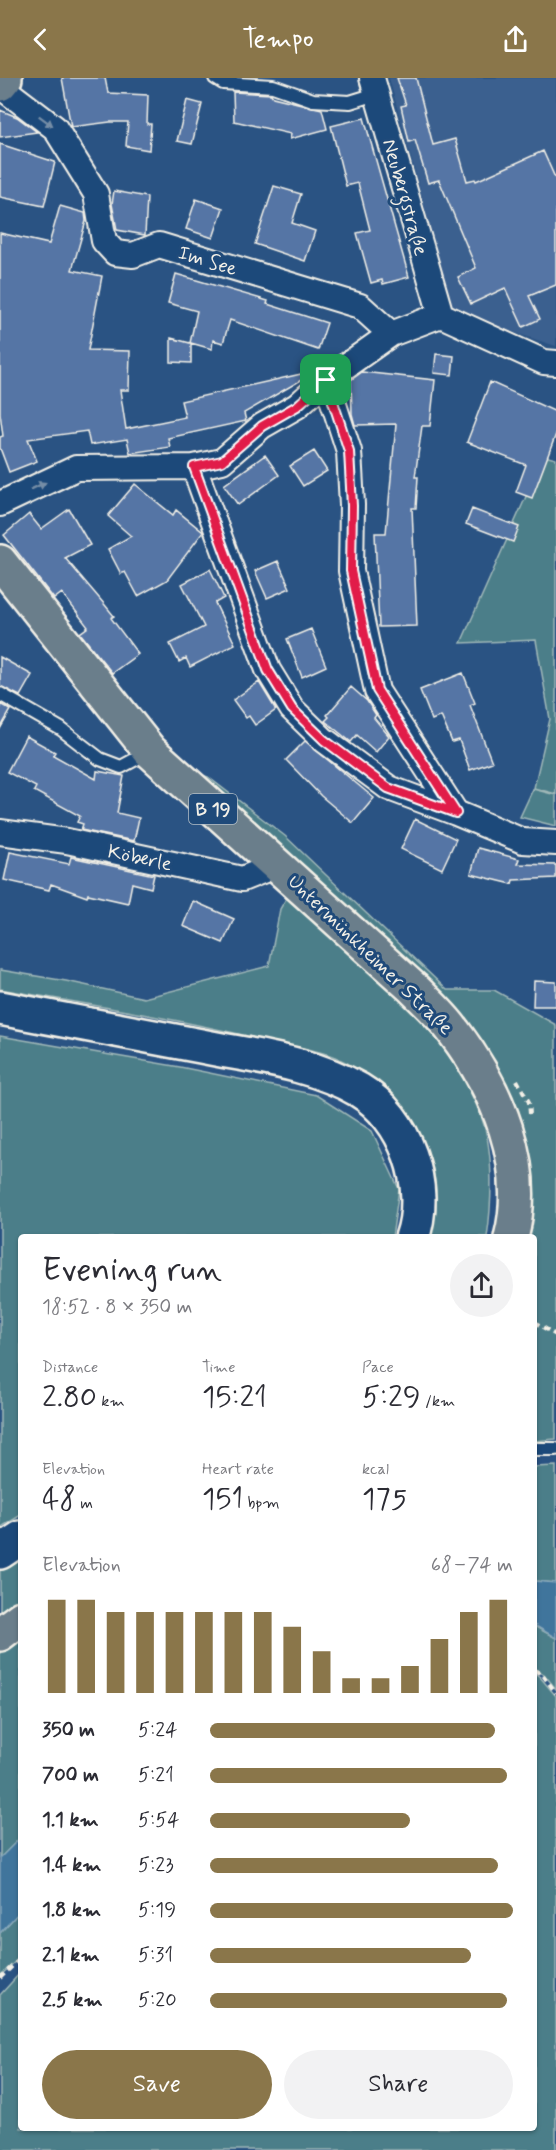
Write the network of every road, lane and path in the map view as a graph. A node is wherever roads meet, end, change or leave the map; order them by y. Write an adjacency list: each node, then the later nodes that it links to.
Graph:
1 (5, 78): 3 (main road)
2 (215, 78): 4 (lane)
3 (0, 85): 6 (street, Im See, one-way to 6)
4 (374, 86): 5 (street, Neubergstraße)
5 (441, 315): 6 (street); 7 (street)
6 (391, 334): 8 (street)
7 (556, 363)
8 (326, 380): 9 (street); 14 (street)
9 (194, 467): 10 (street, one-way to 9); 14 (street)
10 (0, 504)
11 (0, 562): 13 (main road, Untermünkheimer Straße / B 19)
12 (0, 694): 13 (lane)
13 (150, 752): 17 (main road, Untermünkheimer Straße / B 19)
14 (456, 813): 16 (street)
15 (0, 831): 17 (street, Köberle)
16 (556, 843)
17 (277, 865): 20 (main road, Untermünkheimer Straße / B 19)
18 (0, 1008): 19 (main road)
19 (413, 1234)
20 (512, 1234)
21 (537, 1324): 22 (path)
22 (556, 1335)
23 (537, 1449): 24 (lane)
24 (556, 1449)
25 (18, 1540): 26 (main road)
26 (0, 1552)
27 (18, 1620): 28 (main road)
28 (0, 1634)
29 (537, 1672): 30 (path)
30 (556, 1693)
31 (18, 1961): 32 (path)
32 (0, 1978)

